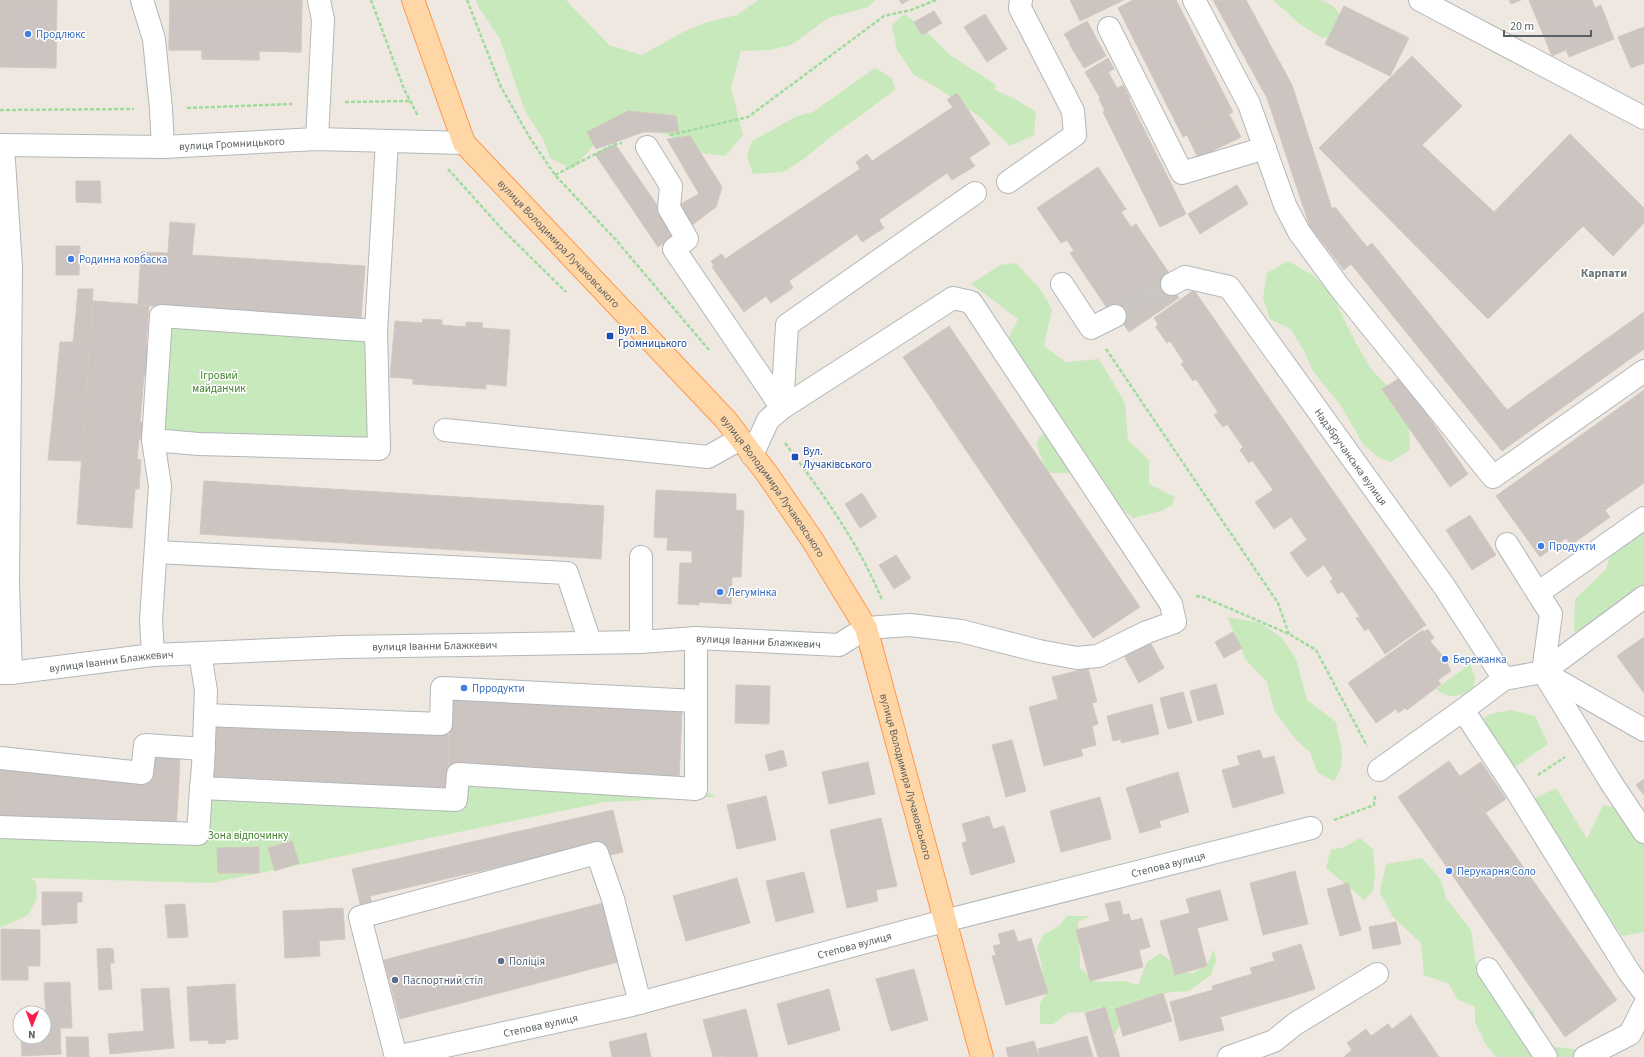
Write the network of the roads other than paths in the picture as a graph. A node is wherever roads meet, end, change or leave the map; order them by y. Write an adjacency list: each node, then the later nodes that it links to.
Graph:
1 (142, 0): 14 (street)
2 (319, 0): 9 (street)
3 (413, 0): 11 (main road, вулиця Володимира Лучаковського)
4 (1021, 0): 16 (street)
5 (1194, 0): 15 (street)
6 (1420, 0): 8 (street)
7 (1109, 28): 15 (street)
8 (1644, 118)
9 (317, 139): 10 (street, вулиця Громницького); 14 (street, вулиця Громницького)
10 (387, 141): 11 (street, вулиця Громницького); 21 (street)
11 (464, 143): 26 (main road, вулиця Володимира Лучаковського)
12 (638, 145): 23 (street)
13 (2, 146): 14 (street, вулиця Громницького); 40 (street)
14 (163, 146)
15 (1265, 148): 22 (street)
16 (1008, 182)
17 (975, 193): 23 (street)
18 (1062, 284): 20 (street)
19 (1172, 284): 41 (street, Надзбручанська вулиця)
20 (1115, 316)
21 (376, 332): 25 (street); 25 (street)
22 (1644, 371)
23 (782, 408): 26 (street); 33 (street)
24 (445, 430): 26 (street)
25 (153, 440): 29 (street)
26 (746, 447): 33 (main road, вулиця Володимира Лучаковського)
27 (1644, 518): 31 (street)
28 (1507, 544): 31 (street)
29 (156, 552): 35 (street); 38 (street)
30 (642, 557): 36 (street)
31 (1538, 593): 39 (street)
32 (1644, 598): 39 (street)
33 (866, 628): 34 (street, вулиця Іванни Блажкевич); 53 (main road, вулиця Володимира Лучаковського)
34 (696, 638): 36 (street, вулиця Іванни Блажкевич); 42 (street)
35 (590, 642): 36 (street, вулиця Іванни Блажкевич); 37 (street, вулиця Іванни Блажкевич)
36 (641, 642)
37 (200, 653): 38 (street, вулиця Іванни Блажкевич); 44 (street)
38 (152, 655): 40 (street, вулиця Іванни Блажкевич)
39 (1543, 672): 41 (street); 45 (street); 52 (street)
40 (6, 673)
41 (1504, 679): 43 (street)
42 (696, 701): 44 (street); 49 (street)
43 (1463, 710): 48 (street); 56 (street)
44 (205, 715): 46 (street)
45 (1644, 730)
46 (204, 749): 47 (street); 49 (street)
47 (0, 758)
48 (1379, 770)
49 (201, 788): 50 (street)
50 (0, 827)
51 (1312, 828): 53 (street, Степова вулиця)
52 (1644, 832)
53 (944, 921): 57 (street, Степова вулиця); 60 (main road, вулиця Володимира Лучаковського)
54 (1488, 969): 62 (street)
55 (1377, 974): 61 (street)
56 (1644, 992)
57 (640, 1002): 59 (street, Степова вулиця); 59 (street)
58 (1644, 1006): 63 (street)
59 (396, 1057)
60 (982, 1057)
61 (1229, 1057)
62 (1546, 1057)
63 (1585, 1057)

